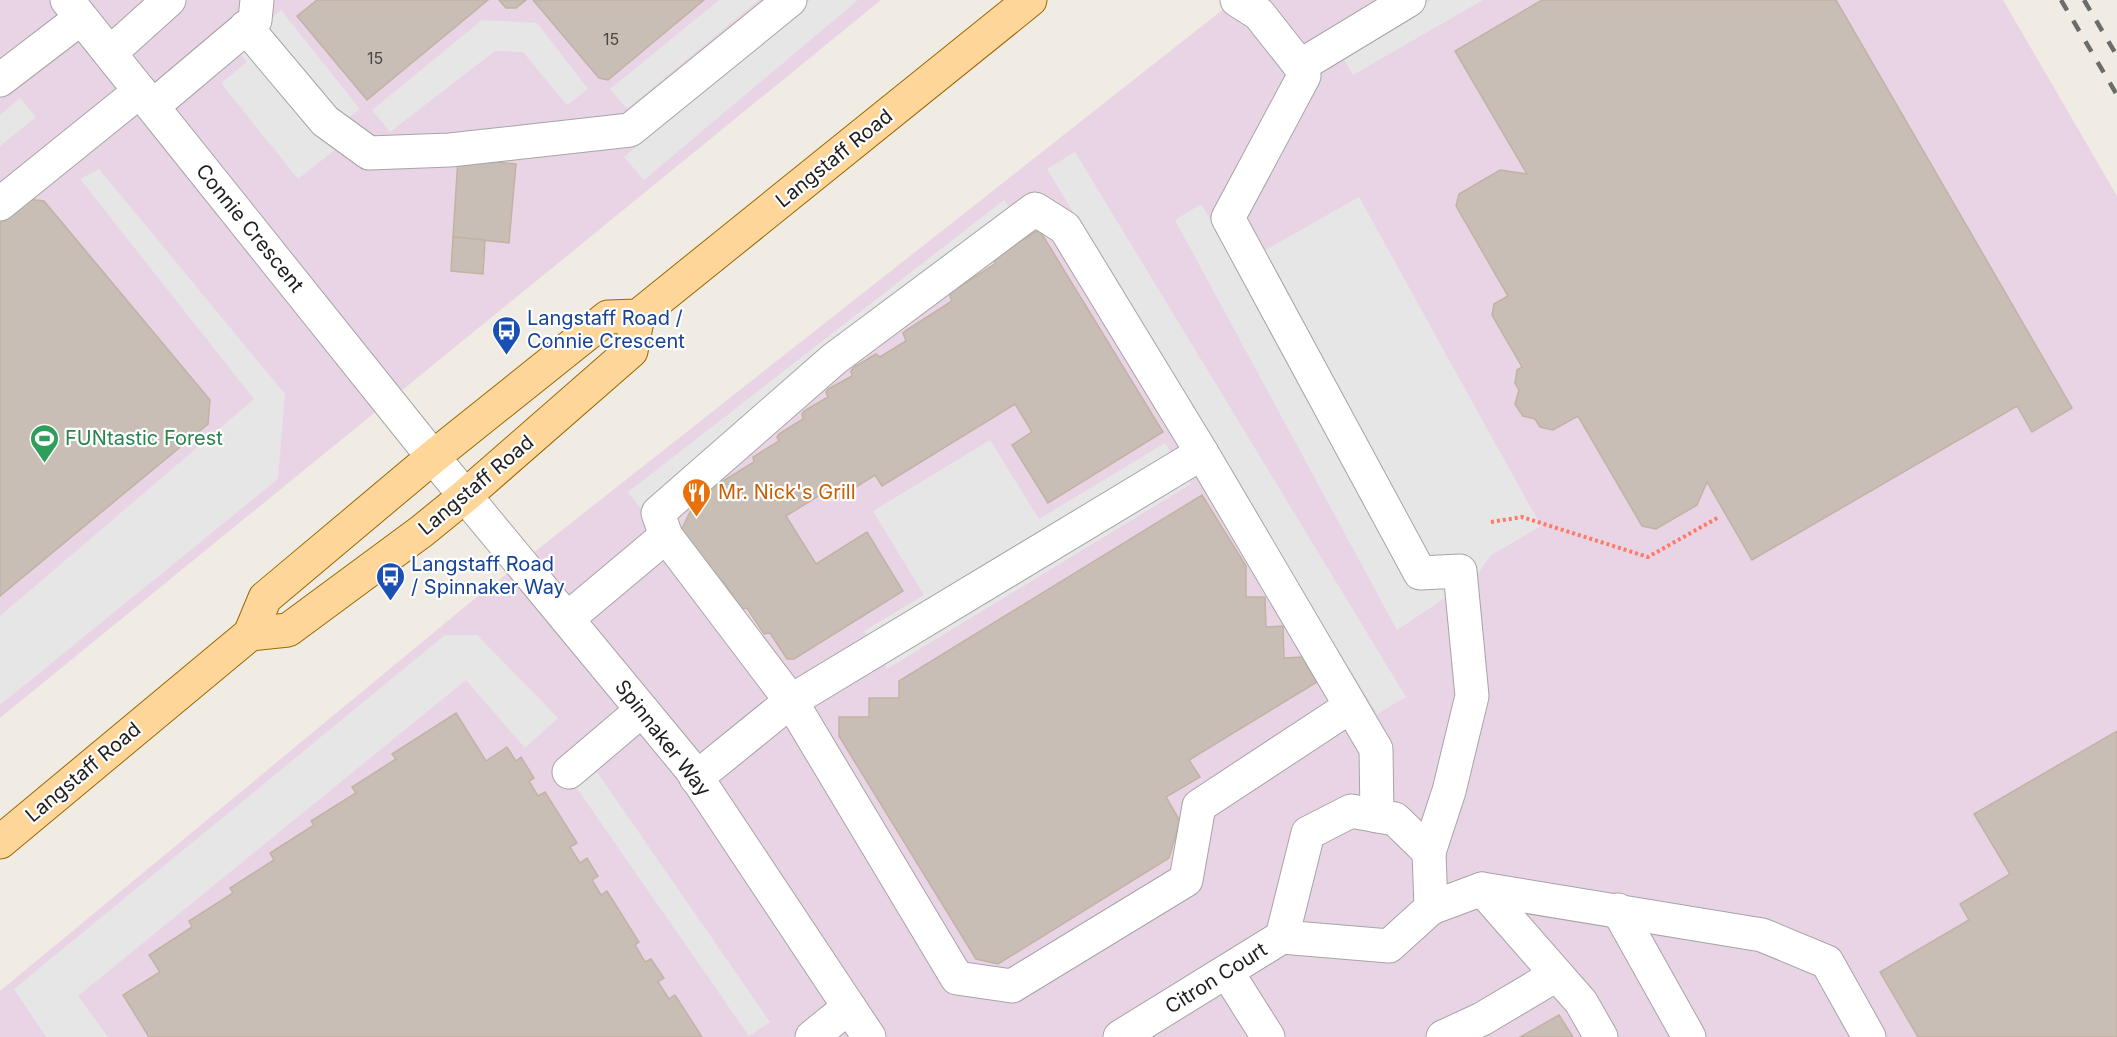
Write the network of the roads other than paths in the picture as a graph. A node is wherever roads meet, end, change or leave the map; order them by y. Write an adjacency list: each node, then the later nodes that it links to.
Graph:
1 (169, 0): 8 (street)
2 (790, 0): 7 (street)
3 (1030, 0): 13 (main road, Langstaff Road)
4 (1409, 0): 9 (street)
5 (1250, 5): 9 (street)
6 (74, 9): 8 (street, Connie Crescent); 10 (street)
7 (251, 13): 11 (street)
8 (110, 53): 11 (street, Connie Crescent)
9 (1300, 66): 27 (street)
10 (0, 81)
11 (146, 99): 12 (street); 15 (street, Connie Crescent)
12 (0, 204)
13 (638, 316): 15 (main road, Langstaff Road); 16 (main road, Langstaff Road)
14 (1202, 453): 17 (street); 20 (street); 21 (street)
15 (433, 457): 16 (street, Spinnaker Way); 19 (main road, Langstaff Road)
16 (465, 496): 18 (street, Spinnaker Way); 19 (main road, Langstaff Road)
17 (666, 537): 18 (street); 20 (street)
18 (567, 619): 22 (street, Spinnaker Way)
19 (250, 634): 26 (main road, Langstaff Road)
20 (791, 701): 21 (street); 24 (street)
21 (1351, 706): 25 (street)
22 (642, 710): 23 (street); 24 (street, Spinnaker Way)
23 (569, 772)
24 (696, 777): 34 (street, Spinnaker Way)
25 (1377, 816): 27 (street, Citron Court); 31 (street, Citron Court)
26 (0, 842)
27 (1429, 852): 29 (street)
28 (1482, 889): 29 (street); 30 (street); 33 (street)
29 (1431, 908): 31 (street, Citron Court)
30 (1618, 910): 41 (street); 42 (street)
31 (1282, 937): 32 (street, Citron Court)
32 (1227, 972): 37 (street, Citron Court); 38 (street)
33 (1556, 975): 39 (street); 40 (street)
34 (849, 1007): 35 (street); 36 (street, Spinnaker Way)
35 (812, 1037)
36 (869, 1037)
37 (1120, 1037)
38 (1268, 1037)
39 (1443, 1037)
40 (1601, 1037)
41 (1689, 1037)
42 (1869, 1037)

